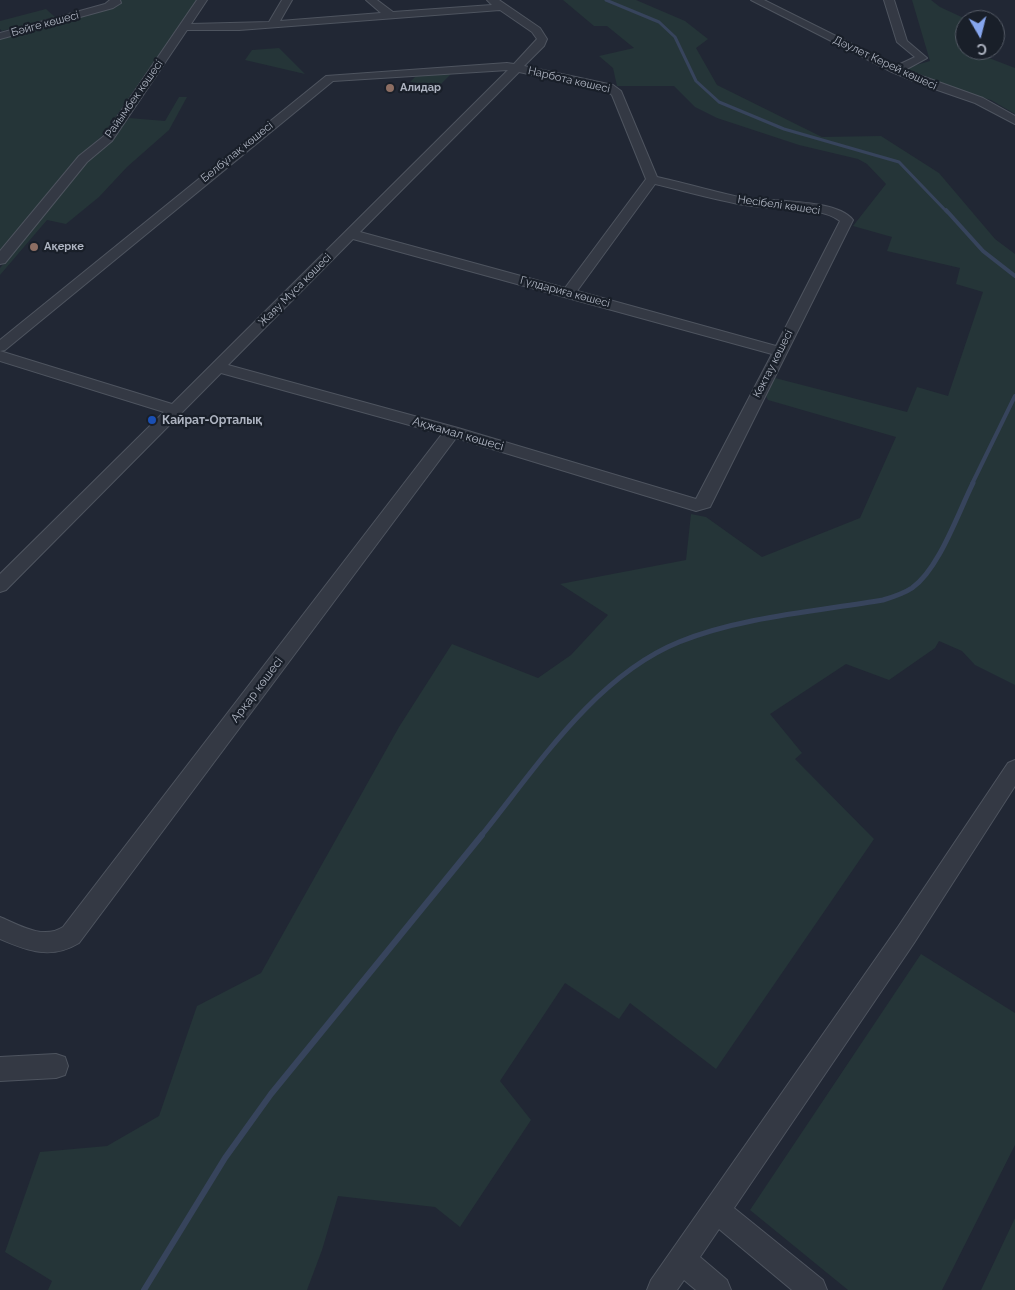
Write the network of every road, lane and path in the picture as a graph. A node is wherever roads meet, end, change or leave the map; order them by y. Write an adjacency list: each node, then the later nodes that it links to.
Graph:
1 (115, 0): 12 (street, Бәйге көшесі)
2 (202, 0): 11 (street, Райымбек көшесі)
3 (287, 0): 10 (street)
4 (371, 0): 9 (street)
5 (492, 0): 8 (street, Жаяу Мұса көшесі)
6 (756, 0): 14 (street, Дәулет Керей көшесі)
7 (889, 0): 14 (street)
8 (501, 7): 9 (street); 13 (street, Жаяу Мұса көшесі)
9 (390, 15): 10 (street)
10 (274, 24): 11 (street)
11 (183, 27): 19 (street, Райымбек көшесі)
12 (0, 36)
13 (517, 68): 16 (street, Нарбота көшесі); 18 (street, Жаяу Мұса көшесі); 21 (street, Белбұлақ көшесі)
14 (896, 70): 15 (street, Дәулет Керей көшесі)
15 (1015, 121)
16 (652, 179): 17 (street, Несібелі көшесі); 20 (street)
17 (846, 218): 22 (street, Көктау көшесі)
18 (351, 234): 20 (street, Гүлдариға көшесі); 24 (street, Жаяу Мұса көшесі)
19 (0, 260)
20 (569, 294): 22 (street, Гүлдариға көшесі)
21 (0, 346)
22 (779, 352): 27 (street, Көктау көшесі)
23 (0, 356): 25 (street)
24 (218, 366): 25 (street, Жаяу Мұса көшесі); 26 (street, Ақжамал көшесі)
25 (175, 410): 28 (street, Жаяу Мұса көшесі)
26 (452, 432): 27 (street, Ақжамал көшесі); 31 (street, Арқар көшесі)
27 (696, 506)
28 (0, 585)
29 (1013, 777): 34 (street)
30 (0, 928): 31 (street)
31 (58, 943)
32 (56, 1066): 33 (street)
33 (0, 1069)
34 (717, 1211): 35 (street); 38 (street)
35 (682, 1260): 36 (street); 37 (street)
36 (661, 1290)
37 (717, 1290)
38 (813, 1290)

